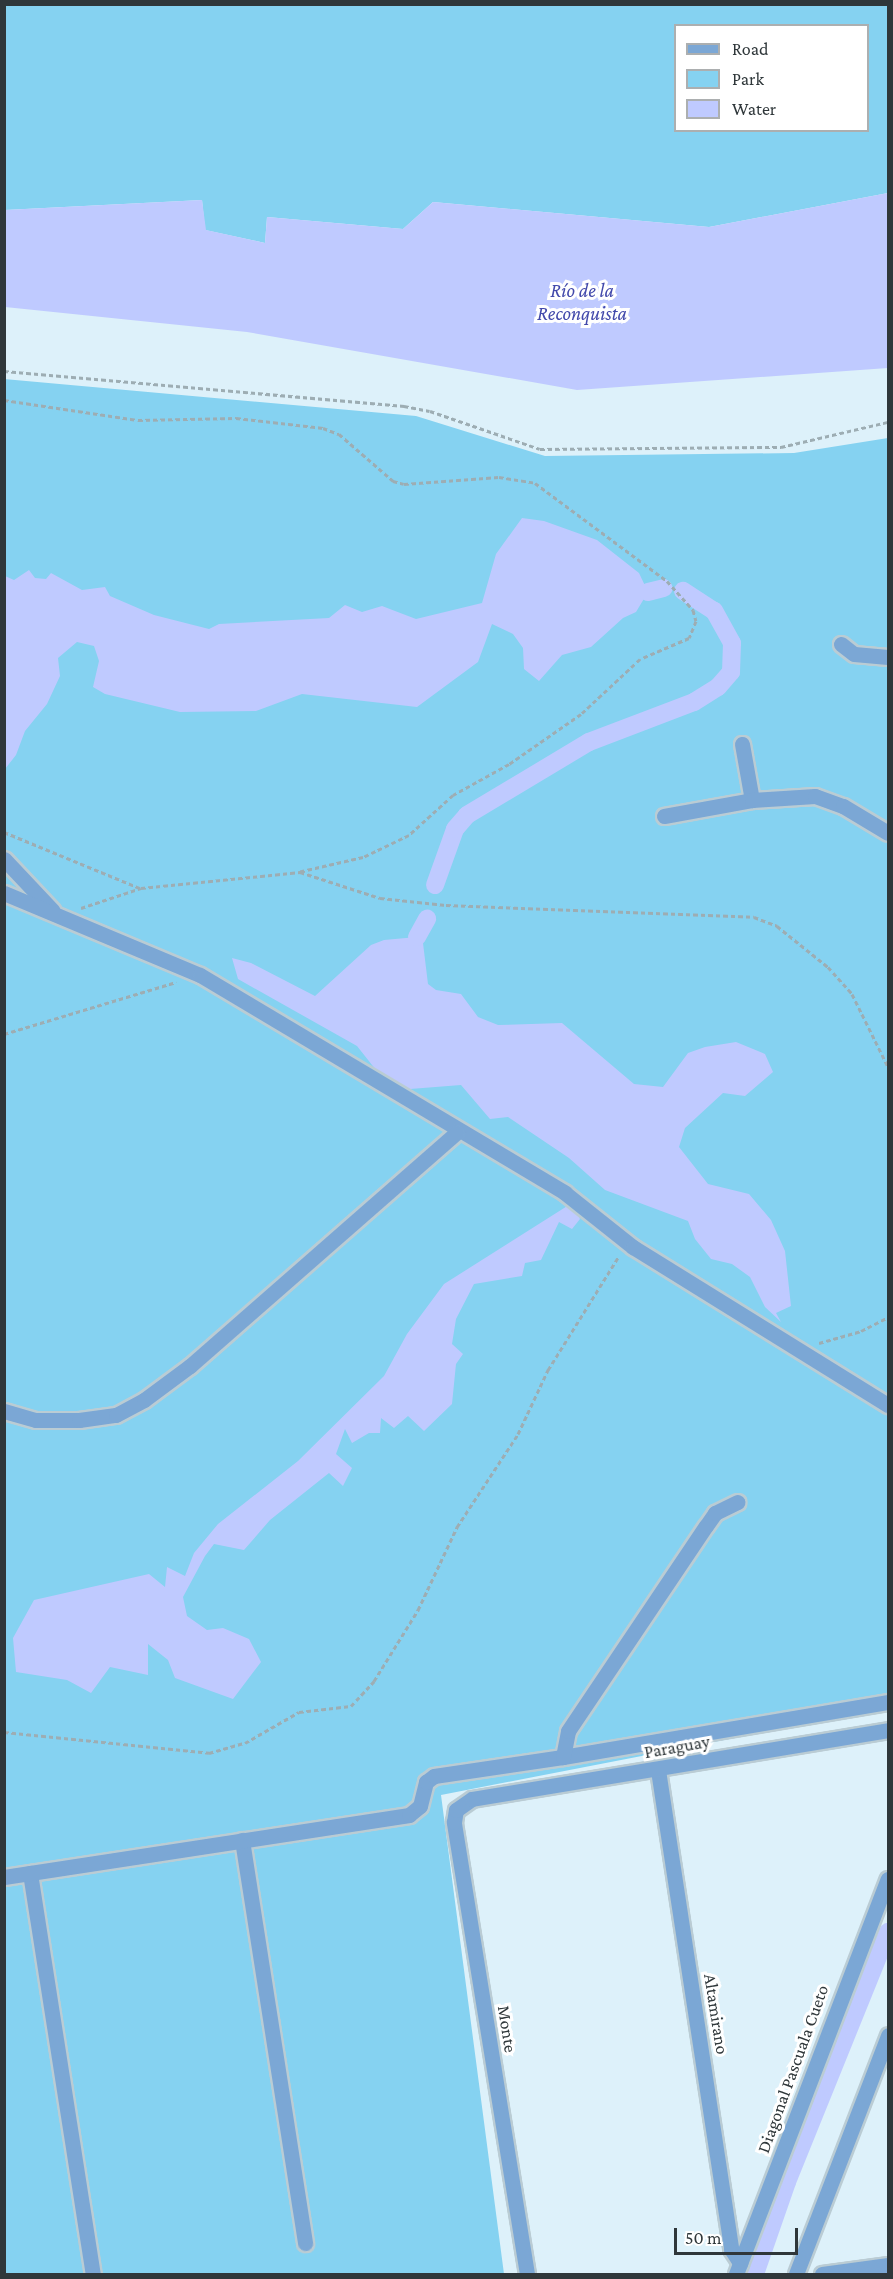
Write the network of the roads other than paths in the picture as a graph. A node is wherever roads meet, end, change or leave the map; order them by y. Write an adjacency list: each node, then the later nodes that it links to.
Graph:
1 (840, 644): 2 (street)
2 (888, 657)
3 (742, 744): 4 (street)
4 (752, 800): 5 (street); 6 (street)
5 (664, 816)
6 (888, 833)
7 (4, 859): 9 (street)
8 (4, 893): 9 (street)
9 (53, 911): 10 (street)
10 (456, 1132): 11 (street); 12 (street)
11 (888, 1405)
12 (4, 1411)
13 (738, 1502): 16 (street)
14 (888, 1702): 16 (street)
15 (888, 1730): 17 (street, Paraguay)
16 (563, 1757): 19 (street)
17 (658, 1770): 18 (street, Paraguay); 26 (street, Altamirano)
18 (472, 1799): 28 (street, Monte)
19 (242, 1840): 20 (street); 24 (street)
20 (30, 1873): 21 (street); 27 (street)
21 (4, 1877)
22 (888, 1879): 26 (street, Diagonal Pascuala Cueto)
23 (888, 2035): 29 (street)
24 (305, 2242)
25 (888, 2265): 30 (street)
26 (738, 2269)
27 (93, 2274)
28 (527, 2274)
29 (796, 2274)
30 (822, 2274)

